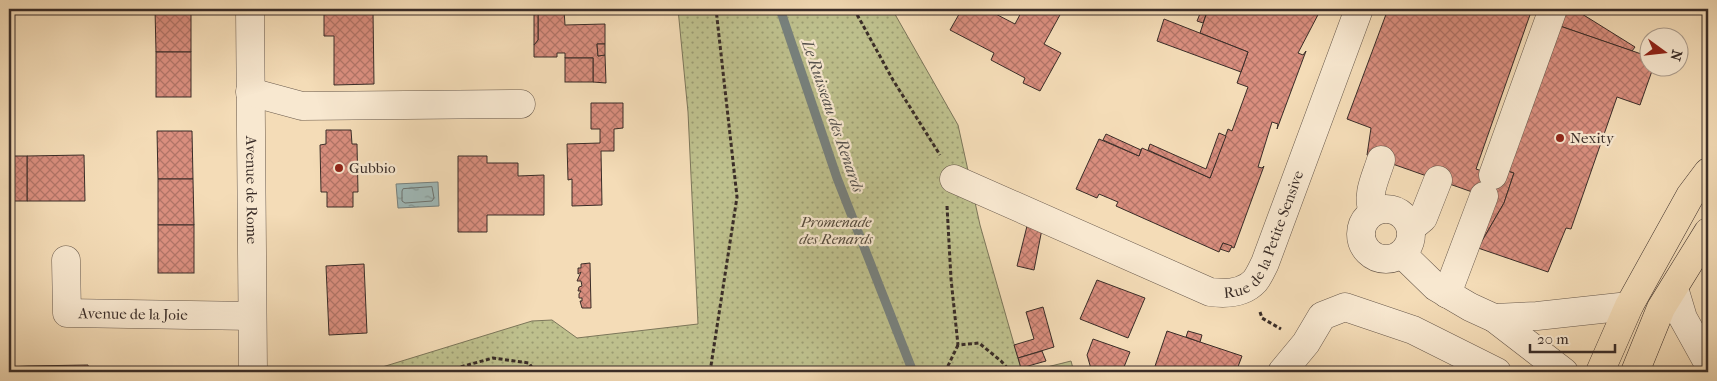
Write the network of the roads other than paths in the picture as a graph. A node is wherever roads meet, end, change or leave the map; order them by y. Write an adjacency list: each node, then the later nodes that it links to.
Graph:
1 (250, 9): 4 (street, Avenue de Rome)
2 (1359, 9): 8 (street, Rue de la Petite Sensive)
3 (1553, 9): 16 (street)
4 (250, 92): 5 (street); 18 (street, Avenue de Rome)
5 (521, 104)
6 (1381, 160): 10 (street)
7 (1708, 172): 17 (main road)
8 (954, 179)
9 (1438, 180): 11 (street)
10 (1373, 212): 11 (street); 13 (street)
11 (1411, 228): 13 (street)
12 (1708, 232): 15 (main road)
13 (1402, 254): 16 (street)
14 (66, 260): 18 (street, Avenue de la Joie)
15 (1674, 288): 20 (street); 26 (main road)
16 (1447, 294): 19 (street)
17 (1629, 306): 19 (street); 25 (main road)
18 (252, 316): 21 (street, Avenue de Rome)
19 (1494, 318): 24 (street)
20 (1708, 363)
21 (254, 372)
22 (1282, 372): 23 (street)
23 (1496, 372)
24 (1564, 372)
25 (1600, 372)
26 (1635, 372)

